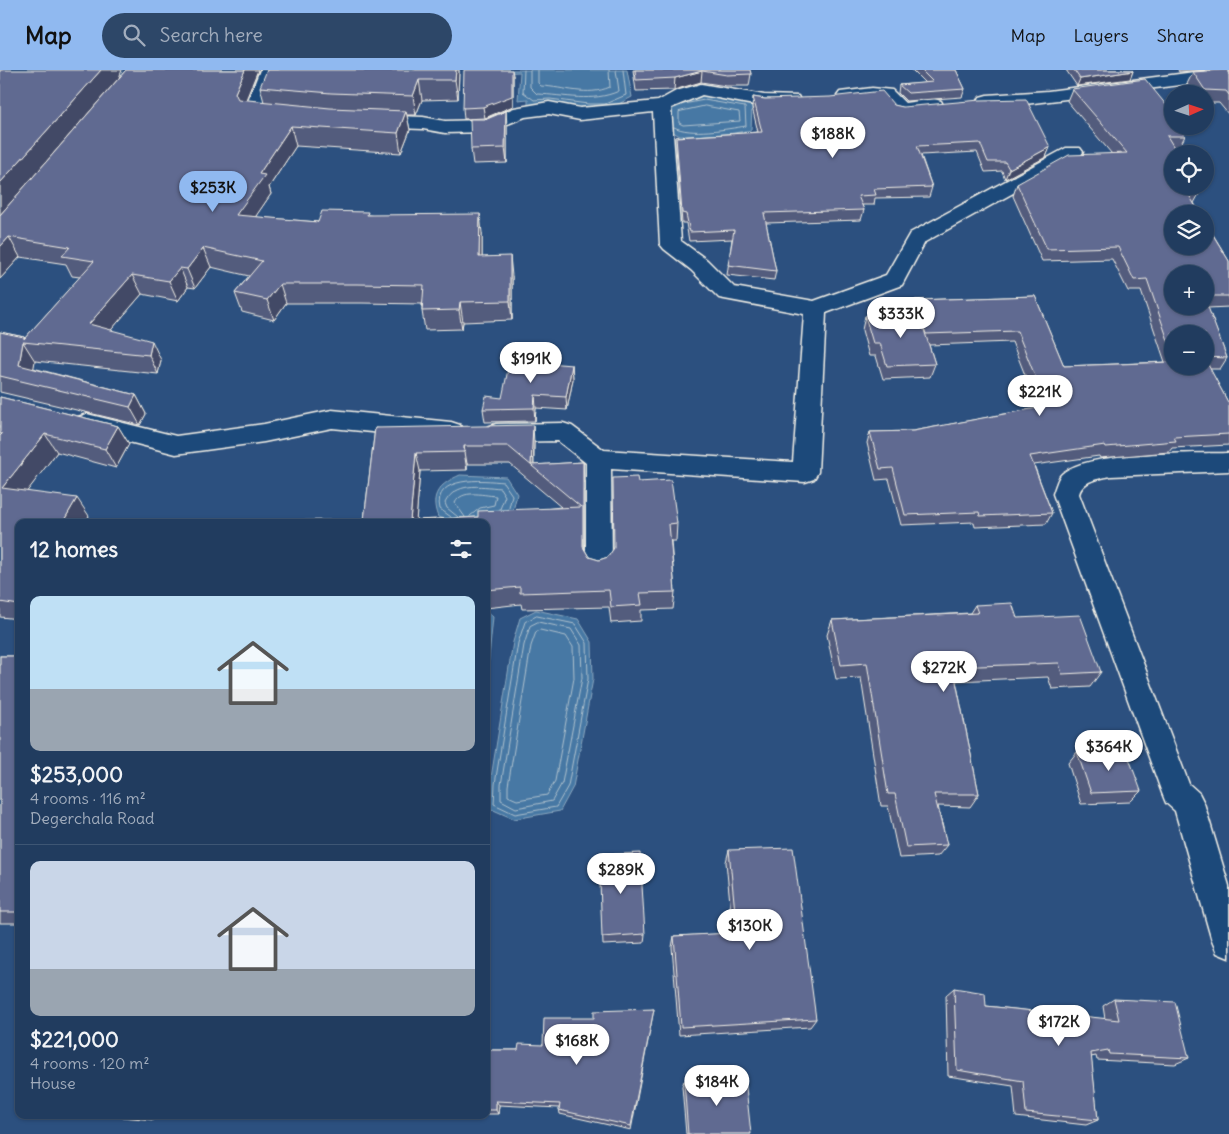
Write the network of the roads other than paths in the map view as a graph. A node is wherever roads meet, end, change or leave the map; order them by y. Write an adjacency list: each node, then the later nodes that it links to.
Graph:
1 (269, 70): 6 (street)
2 (1229, 74): 3 (street)
3 (967, 102)
4 (948, 104): 5 (street)
5 (662, 106): 7 (street); 9 (street)
6 (289, 116)
7 (355, 121)
8 (1073, 152): 9 (street)
9 (815, 309): 11 (street)
10 (65, 418): 11 (street)
11 (598, 459): 13 (street)
12 (1229, 462): 14 (street)
13 (599, 564)
14 (1229, 942)

